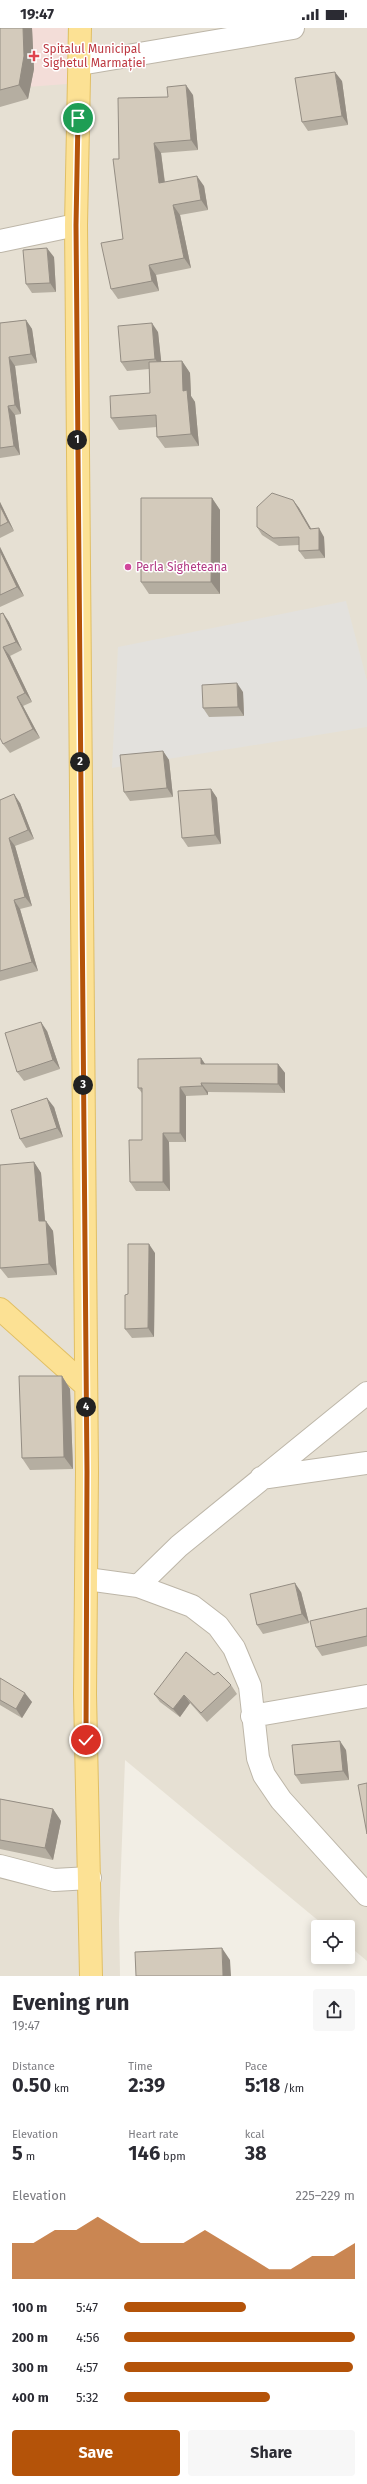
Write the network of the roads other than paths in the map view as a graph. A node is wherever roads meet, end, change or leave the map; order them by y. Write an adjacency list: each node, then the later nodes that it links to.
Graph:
1 (80, 28): 3 (main road)
2 (293, 28): 3 (street)
3 (80, 64): 4 (main road)
4 (76, 225): 5 (street); 7 (main road)
5 (0, 241)
6 (0, 1309): 7 (main road)
7 (85, 1385): 11 (main road)
8 (367, 1393): 10 (street)
9 (367, 1463): 10 (street)
10 (261, 1478): 12 (street)
11 (87, 1579): 12 (street); 16 (main road)
12 (138, 1586): 14 (street)
13 (367, 1696): 14 (street)
14 (252, 1716): 17 (street)
15 (0, 1866): 16 (street)
16 (90, 1878): 18 (main road)
17 (367, 1895)
18 (91, 1976)

